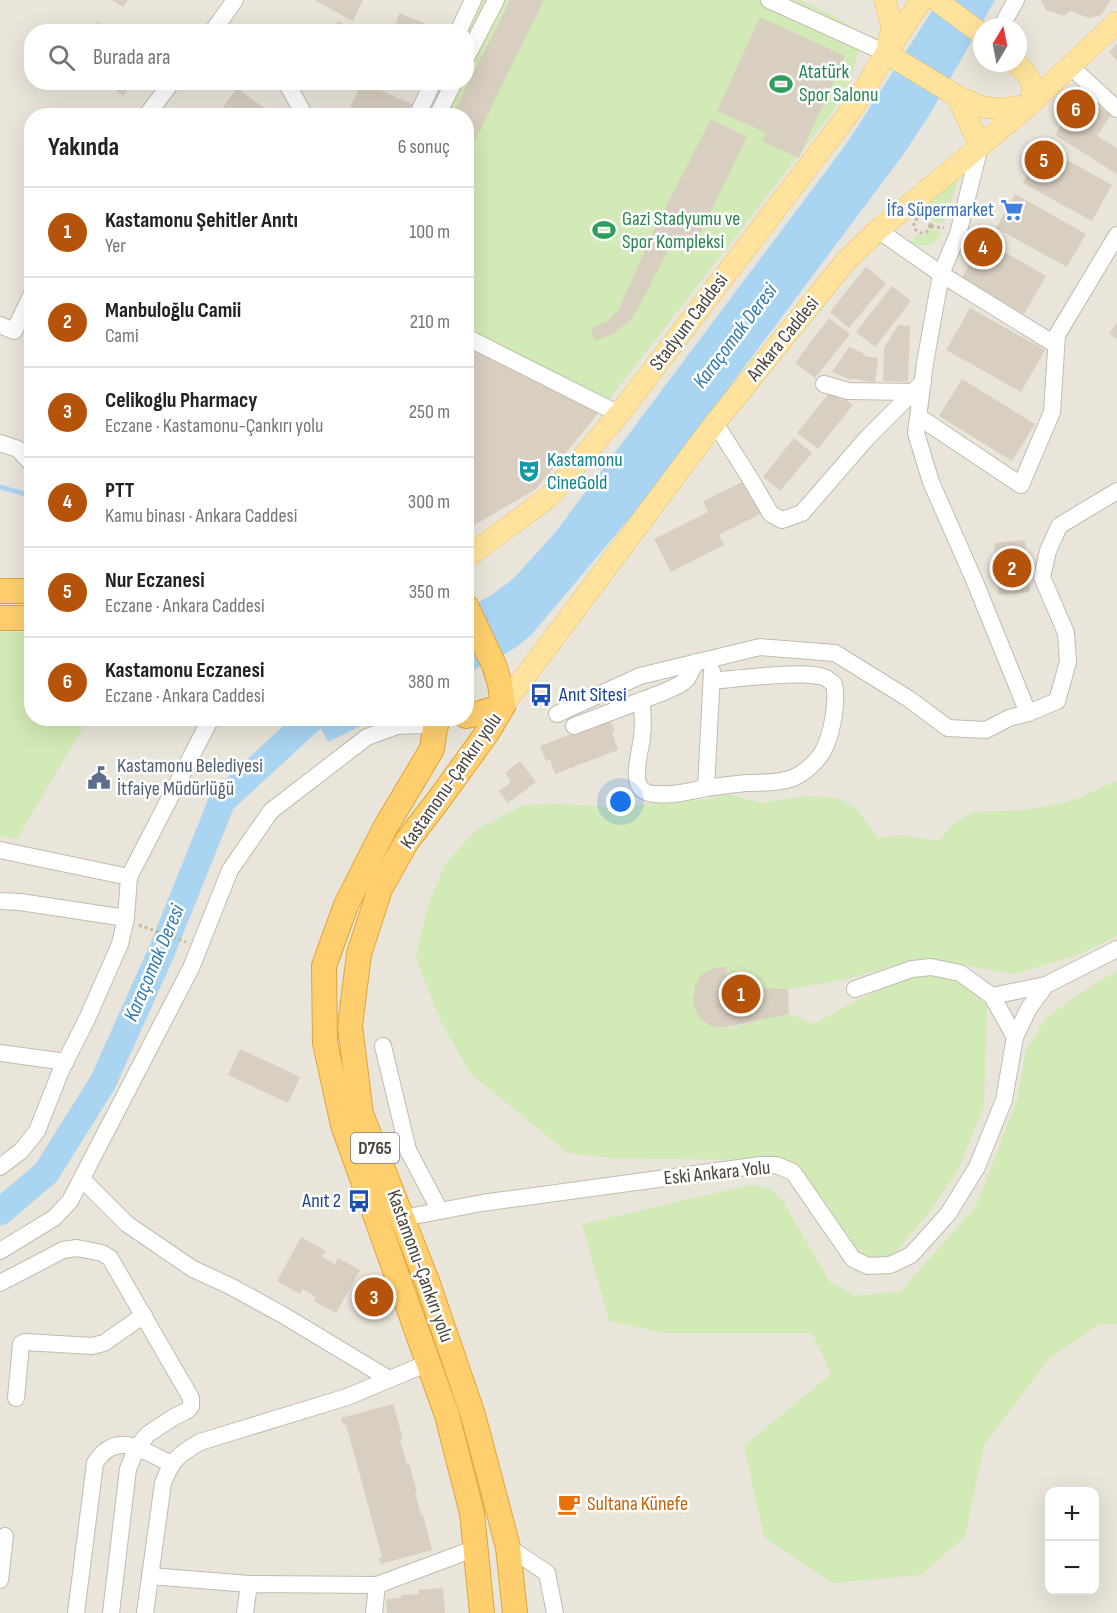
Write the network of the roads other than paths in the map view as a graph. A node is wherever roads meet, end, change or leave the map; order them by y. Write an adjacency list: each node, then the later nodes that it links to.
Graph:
1 (235, 0): 11 (street)
2 (473, 0): 12 (street)
3 (496, 0): 14 (street)
4 (769, 0): 15 (street)
5 (885, 0): 15 (main road)
6 (922, 0): 15 (main road, Stadyum Caddesi)
7 (936, 0): 13 (main road)
8 (1016, 0): 9 (street)
9 (1005, 18)
10 (1117, 22): 16 (main road, Ankara Caddesi)
11 (218, 24)
12 (462, 24)
13 (973, 27)
14 (474, 43)
15 (886, 53): 22 (main road); 39 (main road, Stadyum Caddesi)
16 (1070, 66): 23 (main road, Ankara Caddesi); 28 (street)
17 (1024, 72): 23 (main road)
18 (166, 90): 24 (street)
19 (290, 90): 25 (street)
20 (429, 90): 26 (street)
21 (450, 90): 27 (street)
22 (952, 93): 23 (main road); 29 (main road)
23 (1029, 105): 29 (main road, Ankara Caddesi)
24 (152, 108)
25 (301, 108)
26 (421, 108)
27 (441, 108)
28 (1117, 109)
29 (980, 146): 30 (main road, Ankara Caddesi); 32 (street)
30 (878, 230): 32 (street); 41 (main road, Ankara Caddesi)
31 (1117, 235): 36 (street)
32 (941, 274): 36 (street); 38 (street)
33 (24, 310): 34 (street)
34 (0, 325)
35 (474, 341): 39 (street)
36 (1056, 345): 40 (street)
37 (824, 384): 38 (street)
38 (918, 387): 40 (street); 41 (street)
39 (619, 414): 45 (main road, Stadyum Caddesi)
40 (918, 417): 56 (street)
41 (715, 423): 55 (main road, Ankara Caddesi)
42 (0, 443): 43 (street)
43 (24, 455)
44 (1117, 491): 56 (street)
45 (474, 552)
46 (0, 591): 47 (highway)
47 (24, 591)
48 (0, 618): 49 (highway)
49 (24, 618)
50 (474, 623): 55 (highway)
51 (713, 658): 52 (street); 53 (street); 56 (street)
52 (696, 662): 54 (street); 57 (street)
53 (712, 681): 63 (street); 63 (street)
54 (642, 700): 62 (street); 63 (street)
55 (503, 706): 58 (highway); 79 (highway, Kastamonu-Çankırı yolu / D765)
56 (1028, 713)
57 (556, 714)
58 (474, 715)
59 (208, 726): 65 (street)
60 (397, 726): 77 (street)
61 (436, 726): 83 (highway, Kastamonu-Çankırı yolu / D765)
62 (574, 726)
63 (706, 788)
64 (0, 850): 65 (street)
65 (129, 877): 67 (street)
66 (0, 901): 67 (street)
67 (132, 921): 75 (street)
68 (1117, 949): 69 (street, Eski Ankara Yolu)
69 (1046, 985): 71 (street); 72 (street, Eski Ankara Yolu)
70 (855, 990): 71 (street)
71 (992, 996): 72 (street)
72 (1015, 1036): 78 (street, Eski Ankara Yolu)
73 (383, 1046): 78 (street)
74 (0, 1053): 75 (street)
75 (66, 1062): 76 (street)
76 (0, 1167)
77 (82, 1179): 80 (street); 84 (street)
78 (440, 1211): 79 (street, Eski Ankara Yolu)
79 (403, 1218): 89 (highway, Kastamonu-Çankırı yolu / D765)
80 (0, 1251)
81 (0, 1283): 82 (street)
82 (144, 1315): 85 (street); 86 (street)
83 (428, 1363): 84 (street); 90 (highway, Kastamonu-Çankırı yolu / D765)
84 (389, 1379): 87 (street)
85 (16, 1398)
86 (137, 1447): 87 (street); 95 (street); 96 (street)
87 (171, 1464): 91 (street)
88 (4, 1536): 92 (street)
89 (508, 1547): 101 (highway, Kastamonu-Çankırı yolu / D765); 102 (street)
90 (476, 1548): 94 (street); 100 (highway, Kastamonu-Çankırı yolu / D765)
91 (150, 1576): 93 (street); 97 (street)
92 (0, 1580)
93 (249, 1584): 94 (street); 98 (street)
94 (377, 1585): 99 (street)
95 (76, 1613)
96 (111, 1613)
97 (145, 1613)
98 (245, 1613)
99 (375, 1613)
100 (482, 1613)
101 (515, 1613)
102 (555, 1613)

